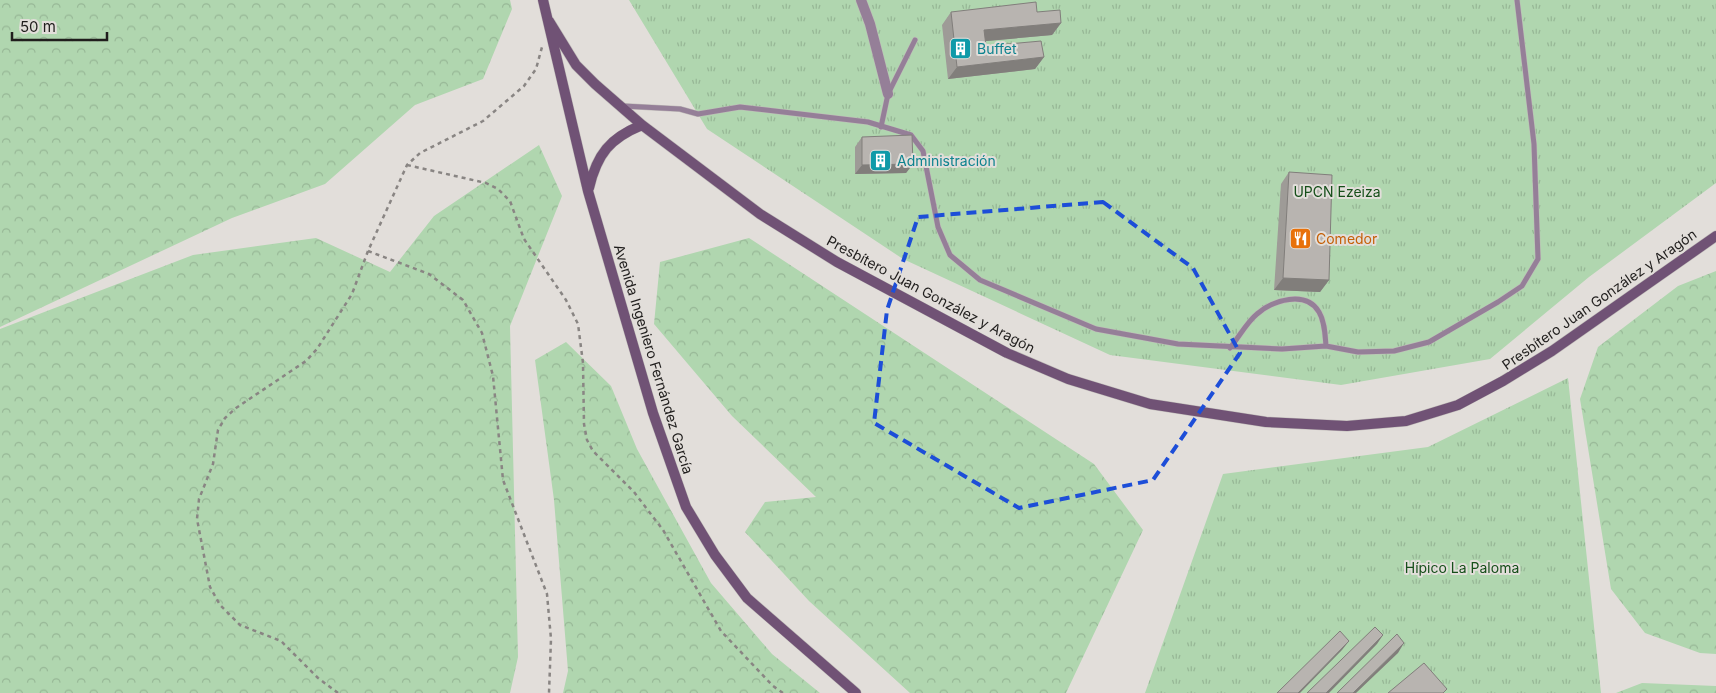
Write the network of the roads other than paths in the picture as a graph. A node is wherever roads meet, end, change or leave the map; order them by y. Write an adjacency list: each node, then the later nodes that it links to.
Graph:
1 (543, 0): 4 (street, Avenida Ingeniero Fernández García)
2 (861, 0): 6 (street)
3 (1517, 0): 12 (lane)
4 (549, 21): 7 (street, Presbítero Juan González y Aragón); 10 (street, Avenida Ingeniero Fernández García)
5 (915, 40): 6 (lane)
6 (888, 94): 9 (lane)
7 (620, 106): 8 (street, Presbítero Juan González y Aragón); 9 (lane)
8 (642, 124): 10 (street); 11 (street, Presbítero Juan González y Aragón)
9 (881, 126): 13 (lane)
10 (588, 191): 14 (street, Avenida Ingeniero Fernández García)
11 (1716, 236)
12 (1326, 346): 13 (lane); 13 (lane)
13 (1230, 348)
14 (856, 693)

